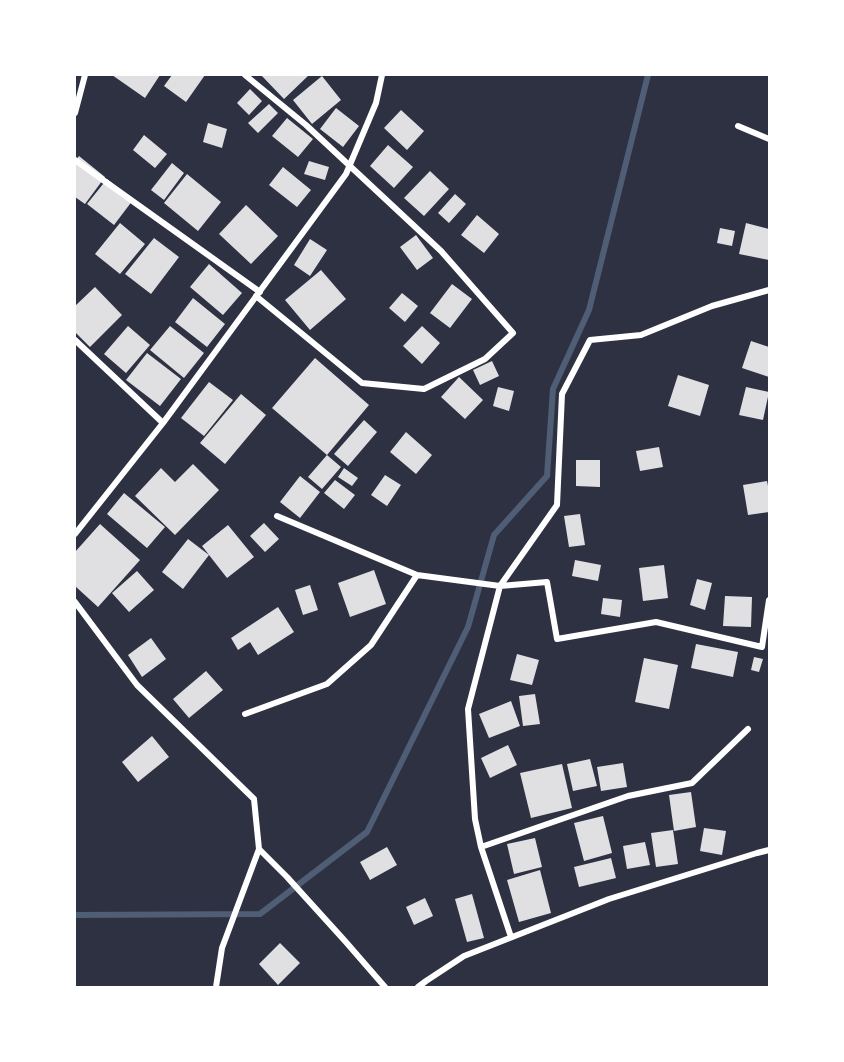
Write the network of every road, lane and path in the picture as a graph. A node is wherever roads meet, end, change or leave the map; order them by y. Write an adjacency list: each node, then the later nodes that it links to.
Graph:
1 (86, 75): 4 (street)
2 (245, 75): 8 (street)
3 (382, 75): 8 (street)
4 (75, 113)
5 (738, 126): 6 (street)
6 (769, 139)
7 (75, 160): 10 (street)
8 (350, 165): 10 (street); 10 (street)
9 (769, 290): 16 (street)
10 (258, 294): 12 (street)
11 (75, 340): 12 (street)
12 (163, 423): 14 (street)
13 (277, 516): 15 (street)
14 (75, 534)
15 (417, 574): 16 (street); 19 (street)
16 (500, 586): 17 (street); 21 (street)
17 (769, 600)
18 (75, 602): 22 (street)
19 (245, 714)
20 (748, 729): 21 (street)
21 (481, 847): 24 (street)
22 (259, 849): 26 (street); 27 (street)
23 (769, 850): 24 (street)
24 (511, 937): 25 (street)
25 (427, 984): 28 (street)
26 (216, 987)
27 (385, 987)
28 (418, 987)

